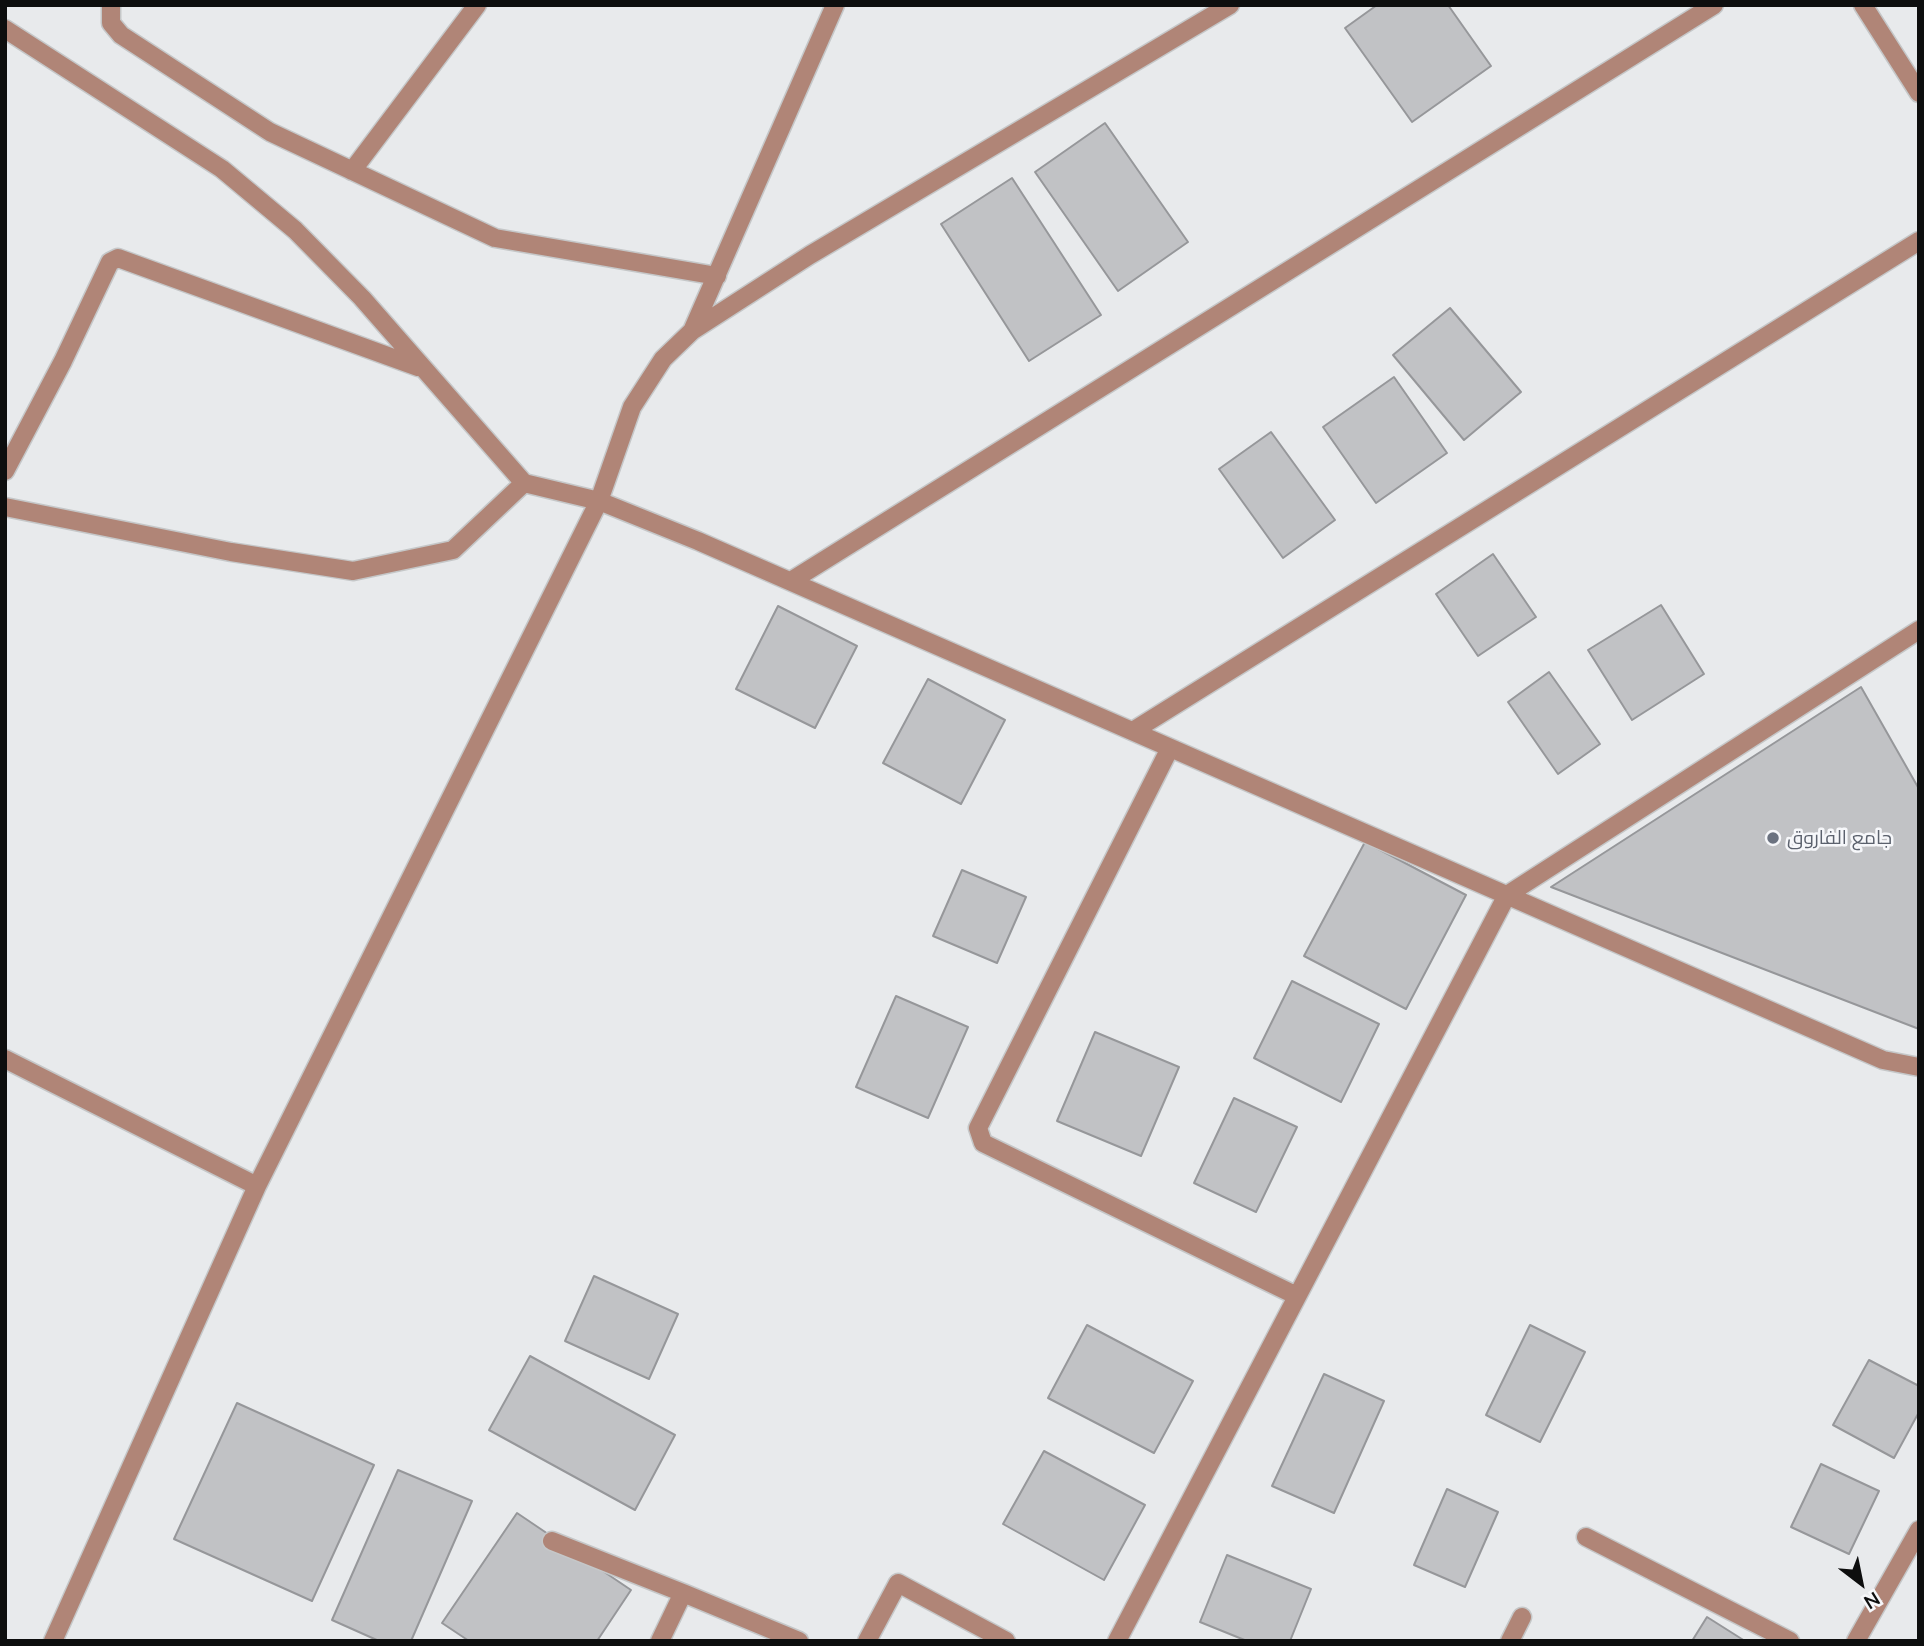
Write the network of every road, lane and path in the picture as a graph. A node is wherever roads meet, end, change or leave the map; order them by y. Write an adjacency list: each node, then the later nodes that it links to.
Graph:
1 (111, 5): 9 (street)
2 (477, 5): 9 (street)
3 (835, 5): 11 (street)
4 (1230, 5): 12 (street)
5 (1714, 5): 18 (street)
6 (1863, 5): 8 (street)
7 (5, 29): 13 (street)
8 (1919, 93)
9 (352, 171): 11 (street)
10 (1919, 241): 20 (street)
11 (717, 275): 12 (street)
12 (692, 331): 16 (street)
13 (421, 368): 14 (street); 15 (street)
14 (5, 471)
15 (524, 483): 16 (street); 17 (street)
16 (599, 501): 18 (street); 25 (street)
17 (5, 507)
18 (791, 581): 20 (street)
19 (1919, 630): 22 (street)
20 (1133, 731): 21 (street)
21 (1170, 748): 22 (street); 26 (street)
22 (1507, 895): 24 (street); 26 (street)
23 (5, 1059): 25 (street)
24 (1919, 1067)
25 (257, 1186): 32 (street)
26 (1297, 1296): 37 (street)
27 (1919, 1530): 40 (street)
28 (1587, 1536): 39 (street)
29 (552, 1541): 30 (street)
30 (683, 1593): 33 (street); 34 (street)
31 (1522, 1617): 38 (street)
32 (53, 1641)
33 (660, 1641)
34 (799, 1641)
35 (867, 1641): 36 (street)
36 (1006, 1641)
37 (1117, 1641)
38 (1510, 1641)
39 (1790, 1641)
40 (1856, 1641)

